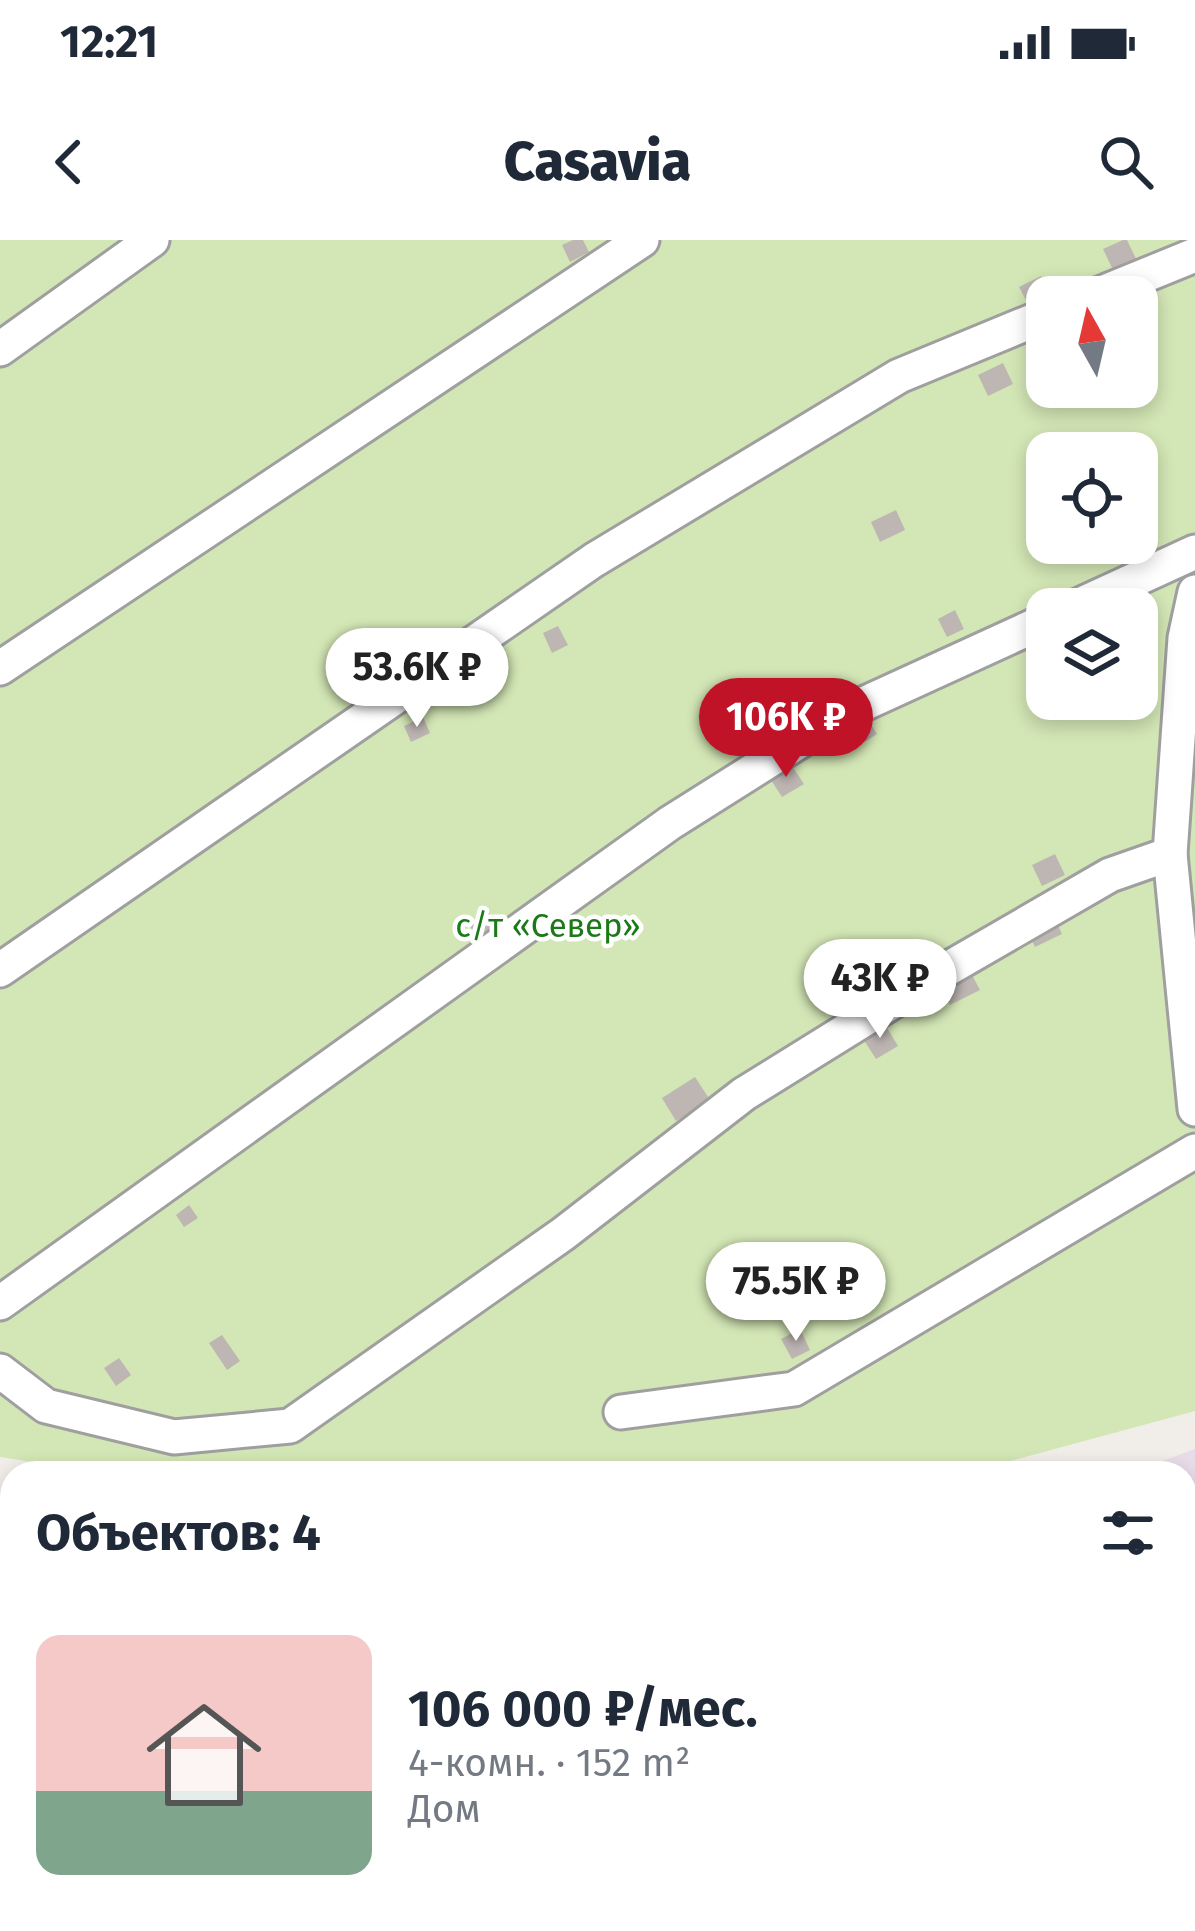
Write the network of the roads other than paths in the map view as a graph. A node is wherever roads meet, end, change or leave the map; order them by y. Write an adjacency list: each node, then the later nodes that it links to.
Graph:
1 (152, 240): 6 (lane)
2 (642, 240): 11 (lane)
3 (1195, 255): 4 (lane)
4 (1144, 276)
5 (1026, 324): 13 (lane)
6 (0, 349)
7 (1195, 552): 8 (lane)
8 (1116, 588)
9 (1195, 592): 12 (lane)
10 (1026, 630): 16 (lane)
11 (0, 668)
12 (1170, 854): 14 (lane); 17 (lane)
13 (0, 970)
14 (1195, 1109)
15 (1195, 1151): 18 (lane)
16 (0, 1303)
17 (0, 1371)
18 (621, 1412)

